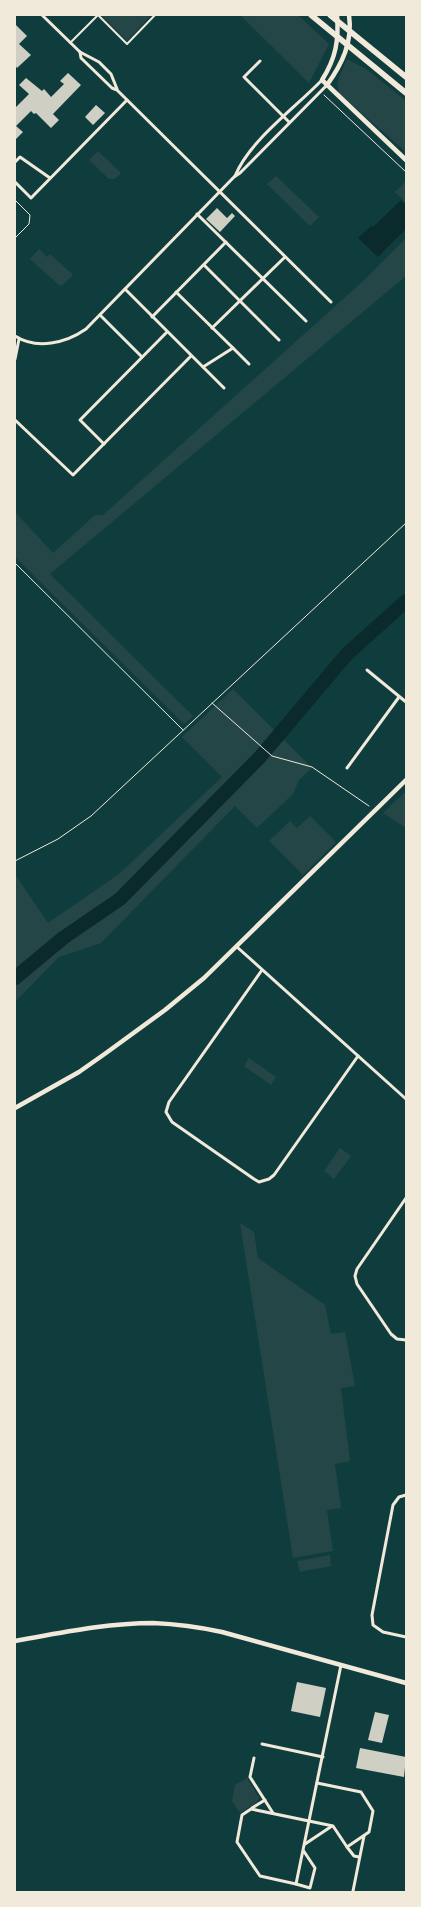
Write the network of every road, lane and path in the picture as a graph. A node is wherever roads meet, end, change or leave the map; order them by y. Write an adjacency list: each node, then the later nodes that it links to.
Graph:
1 (42, 15): 7 (street)
2 (156, 15): 7 (lane)
3 (310, 15): 15 (highway)
4 (330, 15): 10 (highway)
5 (337, 15): 11 (street)
6 (349, 15): 12 (street)
7 (70, 43): 8 (street)
8 (80, 52): 13 (street); 13 (street)
9 (260, 61): 17 (street)
10 (406, 77)
11 (322, 80): 12 (street); 17 (street)
12 (327, 85): 14 (street); 19 (street)
13 (117, 90): 16 (street)
14 (320, 92): 18 (street); 21 (path)
15 (406, 93)
16 (127, 100): 23 (street); 25 (street)
17 (283, 116): 18 (street); 22 (street)
18 (289, 122): 22 (street)
19 (406, 160)
20 (15, 162): 23 (street)
21 (406, 172)
22 (234, 177): 25 (street)
23 (50, 178): 24 (street)
24 (15, 182)
25 (219, 192): 27 (street); 30 (street)
26 (15, 200): 28 (path)
27 (197, 214): 29 (street); 33 (street)
28 (15, 238)
29 (226, 242): 31 (street); 32 (street)
30 (285, 257): 32 (street); 36 (street)
31 (204, 265): 34 (street); 35 (street)
32 (263, 278): 35 (street); 39 (street)
33 (124, 289): 37 (street); 38 (street)
34 (176, 292): 38 (street); 40 (street)
35 (240, 300): 40 (street); 43 (street)
36 (331, 302)
37 (100, 315): 42 (street); 46 (street)
38 (152, 316): 41 (street)
39 (306, 321)
40 (212, 328): 44 (street)
41 (167, 332): 45 (street); 46 (street)
42 (17, 338): 47 (street)
43 (279, 340)
44 (233, 348): 48 (street); 49 (street)
45 (191, 356): 49 (street); 52 (street)
46 (142, 357): 52 (street)
47 (15, 359)
48 (248, 364)
49 (203, 367): 50 (street)
50 (224, 388)
51 (15, 420): 52 (street)
52 (104, 444)
53 (406, 523): 58 (path)
54 (15, 563): 59 (path)
55 (367, 670): 56 (street)
56 (399, 696): 57 (street); 60 (street)
57 (406, 702)
58 (212, 703): 59 (path); 62 (path)
59 (184, 730): 63 (path)
60 (347, 768)
61 (406, 780): 62 (street)
62 (376, 811): 64 (street)
63 (15, 861)
64 (237, 947): 65 (street); 68 (street)
65 (262, 970): 66 (street); 66 (street)
66 (358, 1056): 67 (street)
67 (406, 1099)
68 (15, 1108)
69 (406, 1198): 70 (street)
70 (406, 1340)
71 (406, 1495): 72 (street)
72 (406, 1637)
73 (15, 1641): 74 (street)
74 (341, 1664): 75 (street); 77 (street)
75 (406, 1683)
76 (262, 1744): 77 (street)
77 (323, 1757): 79 (street)
78 (254, 1758): 80 (street)
79 (317, 1783): 83 (street); 85 (street)
80 (265, 1800): 81 (street); 82 (street)
81 (251, 1809): 82 (street); 90 (street)
82 (274, 1813): 83 (street)
83 (310, 1821): 84 (street); 86 (street)
84 (333, 1826): 86 (street); 87 (street)
85 (364, 1836): 87 (street); 89 (street)
86 (305, 1844): 88 (street)
87 (347, 1847): 89 (street)
88 (304, 1850): 90 (street); 90 (street)
89 (359, 1857): 91 (street)
90 (296, 1884)
91 (352, 1891)

